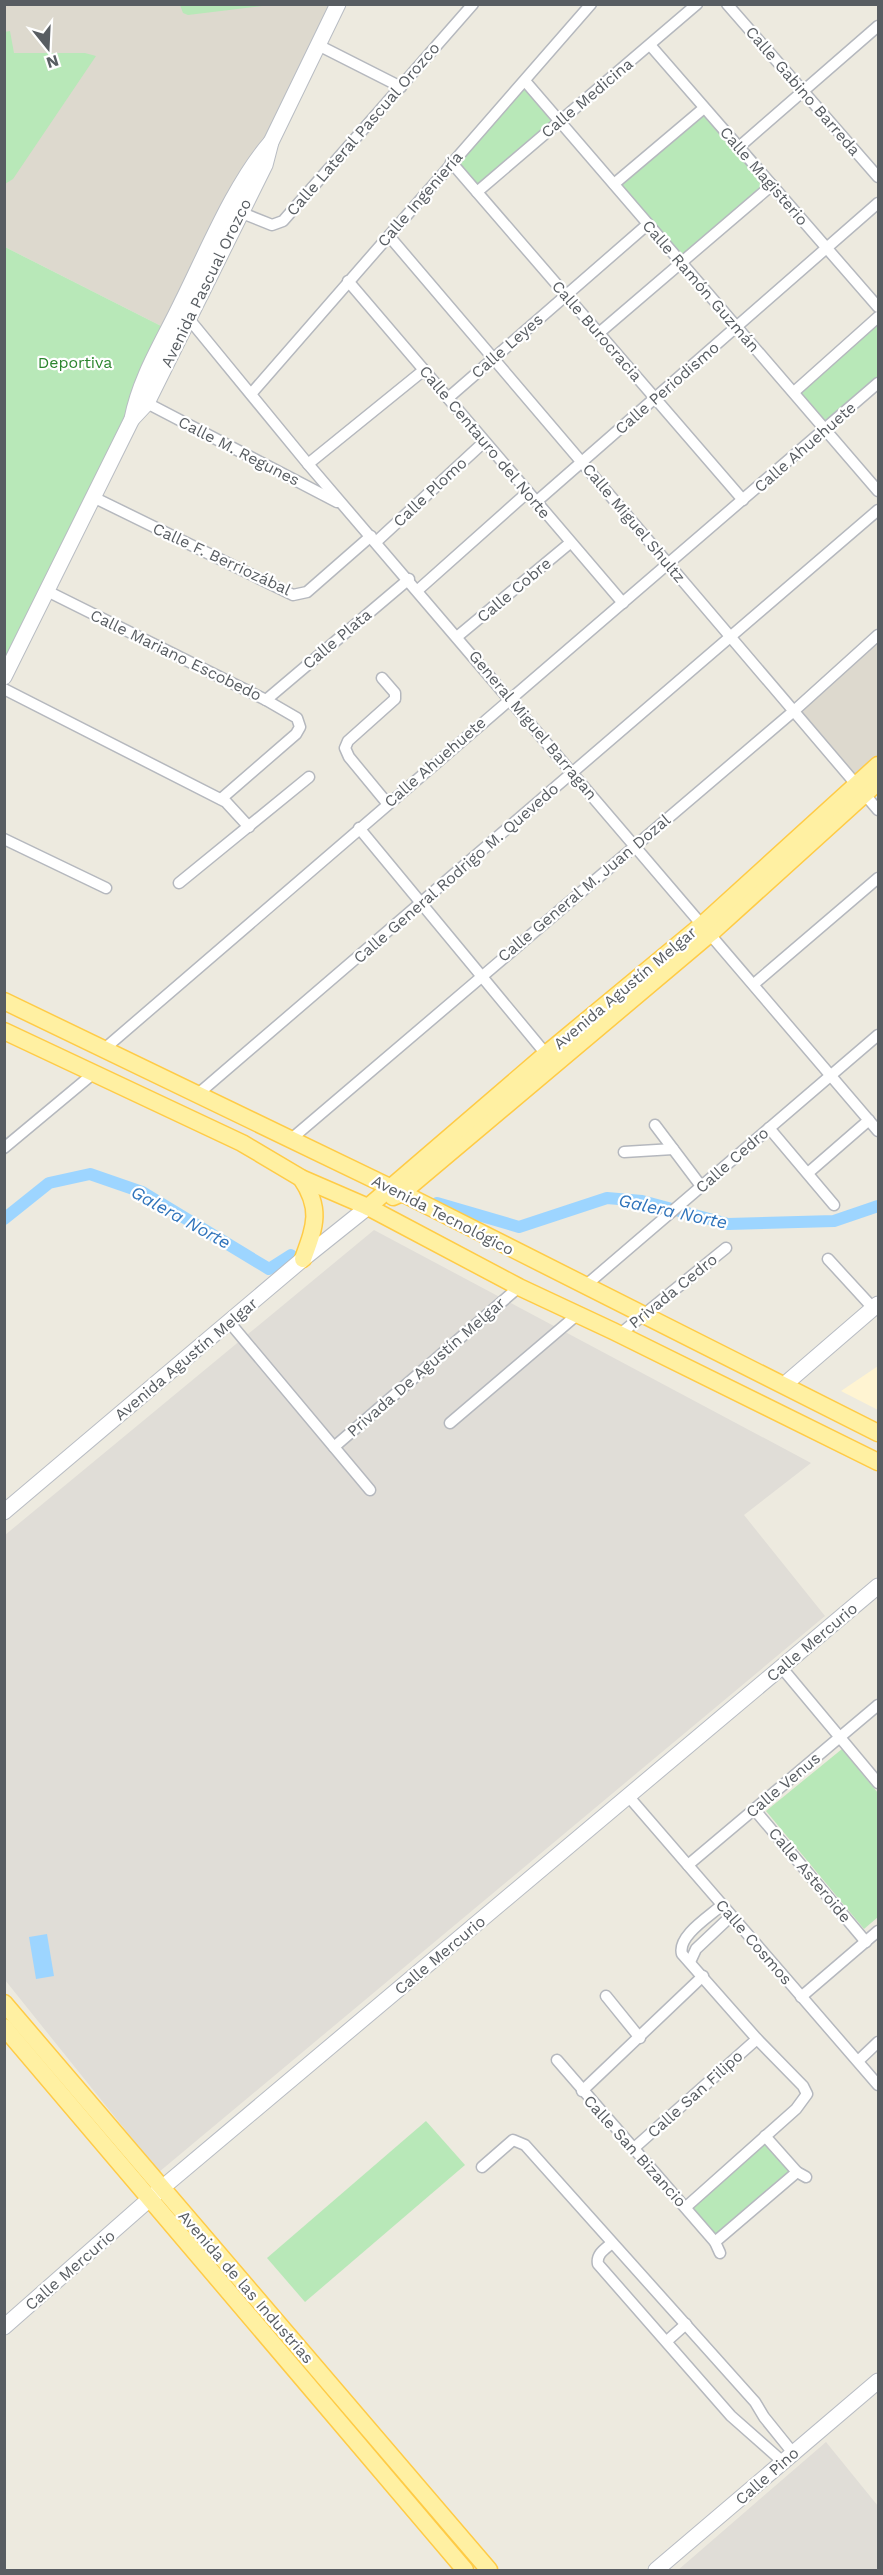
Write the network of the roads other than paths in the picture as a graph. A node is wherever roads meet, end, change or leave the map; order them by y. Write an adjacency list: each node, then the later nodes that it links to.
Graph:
1 (338, 4): 7 (main road, Avenida Pascual Orozco)
2 (473, 4): 10 (street, Calle Lateral Pascual Orozco)
3 (591, 4): 9 (street, Calle Ingeniería)
4 (698, 4): 8 (street, Calle Medicina)
5 (727, 4): 11 (street, Calle Gabino Barreda)
6 (879, 26): 11 (street)
7 (318, 45): 10 (street); 14 (main road, Avenida Pascual Orozco)
8 (650, 45): 12 (street, Calle Magisterio); 13 (street, Calle Medicina)
9 (525, 81): 13 (street, Calle Ramón Guzmán); 16 (street, Calle Ingeniería)
10 (401, 87): 22 (street, Calle Lateral Pascual Orozco)
11 (803, 92): 15 (street); 17 (street, Calle Gabino Barreda)
12 (704, 108): 15 (street, Calle Magisterio); 18 (street)
13 (560, 122): 18 (street, Calle Ramón Guzmán); 20 (street, Calle Medicina)
14 (271, 142): 22 (main road, Avenida Pascual Orozco); 41 (main road, Avenida Pascual Orozco)
15 (739, 147): 19 (street, Calle Magisterio)
16 (451, 162): 20 (street, Calle Burocracia); 24 (street, Calle Ingeniería)
17 (879, 177)
18 (614, 184): 23 (street, Calle Ramón Guzmán)
19 (772, 184): 25 (street, Calle Magisterio); 26 (street)
20 (477, 192): 28 (street, Calle Burocracia)
21 (879, 203): 25 (street, Calle Periodismo)
22 (242, 213): 31 (main road, Avenida Pascual Orozco)
23 (648, 224): 26 (street, Calle Ramón Guzmán); 28 (street, Calle Leyes)
24 (388, 236): 27 (street, Calle Ingeniería); 34 (street, Calle Miguel Shultz)
25 (827, 248): 29 (street, Calle Magisterio); 32 (street, Calle Periodismo)
26 (681, 263): 32 (street, Calle Ramón Guzmán); 33 (street)
27 (348, 281): 35 (street, Calle Centauro del Norte); 38 (street, Calle Ingeniería)
28 (566, 295): 33 (street, Calle Burocracia); 34 (street, Calle Leyes)
29 (879, 308)
30 (879, 317): 37 (street)
31 (189, 319): 38 (street, General Miguel Barragan); 41 (main road, Avenida Pascual Orozco)
32 (737, 327): 37 (street, Calle Ramón Guzmán); 40 (street, Calle Periodismo)
33 (598, 333): 40 (street, Calle Burocracia)
34 (494, 358): 39 (street, Calle Leyes); 44 (street, Calle Miguel Shultz)
35 (424, 370): 39 (street, Calle Centauro del Norte); 45 (street)
36 (879, 383): 42 (street, Calle Ahuehuete)
37 (794, 392): 42 (street, Calle Ramón Guzmán)
38 (251, 394): 45 (street, General Miguel Barragan)
39 (447, 398): 43 (street, Calle Centauro del Norte)
40 (655, 398): 44 (street, Calle Periodismo); 49 (street, Calle Burocracia)
41 (141, 400): 48 (main road, Avenida Pascual Orozco); 51 (street, Calle M. Regunes)
42 (826, 430): 46 (street, Calle Ramón Guzmán); 49 (street, Calle Ahuehuete)
43 (484, 442): 47 (street, Calle Centauro del Norte); 53 (street, Calle Plomo)
44 (582, 461): 50 (street, Calle Periodismo); 55 (street, Calle Miguel Shultz)
45 (308, 464): 51 (street, General Miguel Barragan)
46 (879, 491)
47 (528, 492): 50 (street, Calle Centauro del Norte); 57 (street)
48 (93, 497): 53 (street, Calle F. Berriozábal); 58 (main road, Avenida Pascual Orozco)
49 (743, 500): 55 (street, Calle Ahuehuete)
50 (536, 502): 54 (street, Calle Centauro del Norte)
51 (343, 505): 53 (street, General Miguel Barragan)
52 (879, 510): 62 (street, Calle General Rodrigo M. Quevedo)
53 (374, 539): 56 (street, General Miguel Barragan)
54 (570, 543): 59 (street, Calle Centauro del Norte); 61 (street, Calle Cobre)
55 (669, 564): 59 (street, Calle Ahuehuete); 62 (street, Calle Miguel Shultz)
56 (409, 579): 57 (street, General Miguel Barragan); 67 (street, Calle Plata)
57 (418, 590): 61 (street, General Miguel Barragan)
58 (47, 591): 63 (main road, Avenida Pascual Orozco); 67 (street, Calle Mariano Escobedo)
59 (623, 603): 66 (street, Calle Ahuehuete)
60 (879, 635): 68 (street, Calle General M. Juan Dozal)
61 (458, 636): 66 (street, General Miguel Barragan)
62 (731, 637): 68 (street, Calle Miguel Shultz); 70 (street, Calle General Rodrigo M. Quevedo)
63 (4, 677)
64 (382, 678): 75 (street)
65 (4, 689): 74 (street)
66 (510, 698): 70 (street, General Miguel Barragan); 75 (street, Calle Ahuehuete)
67 (266, 699): 74 (street, Calle Mariano Escobedo)
68 (795, 710): 73 (street, Calle Miguel Shultz); 80 (street, Calle General M. Juan Dozal)
69 (879, 765): 73 (main road, Avenida Agustín Melgar)
70 (573, 772): 80 (street, General Miguel Barragan); 84 (street, Calle General Rodrigo M. Quevedo)
71 (309, 777): 77 (street)
72 (879, 782): 73 (main road, Avenida Agustín Melgar)
73 (860, 788): 76 (street, Calle Miguel Shultz); 85 (main road, Avenida Agustín Melgar)
74 (221, 799): 77 (street)
75 (387, 803): 78 (street, Calle Ahuehuete)
76 (879, 810)
77 (249, 827): 82 (street)
78 (359, 828): 84 (street); 91 (street, Calle Ahuehuete)
79 (4, 839): 83 (street)
80 (634, 844): 85 (street, General Miguel Barragan); 86 (street, Calle General M. Juan Dozal)
81 (879, 878): 87 (street)
82 (179, 883)
83 (106, 888)
84 (421, 903): 86 (street); 95 (street, Calle General Rodrigo M. Quevedo)
85 (707, 928): 87 (street, General Miguel Barragan); 92 (main road, Avenida Agustín Melgar); 105 (main road, Avenida Agustín Melgar)
86 (480, 976): 92 (street); 100 (street, Calle General M. Juan Dozal)
87 (754, 984): 94 (street, General Miguel Barragan)
88 (4, 1000): 91 (main road, Avenida Tecnológico)
89 (879, 1035): 94 (street, Calle Cedro)
90 (8, 1038): 93 (main road, Avenida Tecnológico)
91 (103, 1050): 95 (main road, Avenida Tecnológico)
92 (546, 1054): 108 (main road, Avenida Agustín Melgar)
93 (94, 1073): 101 (street); 106 (main road, Avenida Tecnológico)
94 (831, 1075): 96 (street, General Miguel Barragan); 98 (street, Calle Cedro)
95 (198, 1094): 100 (main road, Avenida Tecnológico)
96 (869, 1120): 99 (street, General Miguel Barragan); 104 (street)
97 (655, 1125): 102 (street)
98 (769, 1128): 104 (street); 107 (street, Calle Cedro)
99 (879, 1131)
100 (290, 1140): 108 (main road, Avenida Tecnológico)
101 (4, 1148)
102 (673, 1149): 103 (street); 107 (street)
103 (624, 1152)
104 (808, 1173): 109 (street)
105 (422, 1176): 108 (main road, Avenida Agustín Melgar); 110 (main road)
106 (301, 1178): 111 (main road, Avenida Tecnológico); 113 (main road)
107 (701, 1186): 115 (street, Calle Cedro)
108 (396, 1190): 110 (main road, Avenida Tecnológico); 111 (main road, Avenida Agustín Melgar)
109 (834, 1205)
110 (428, 1206): 115 (main road, Avenida Tecnológico)
111 (368, 1207): 113 (main road, Avenida Agustín Melgar); 116 (main road, Avenida Tecnológico)
112 (726, 1248): 119 (street, Privada Cedro)
113 (303, 1259): 120 (main road, Avenida Agustín Melgar)
114 (828, 1259): 117 (street)
115 (585, 1286): 119 (main road, Avenida Tecnológico)
116 (519, 1287): 118 (main road, Avenida Tecnológico); 125 (street, Privada De Agustín Melgar)
117 (876, 1306): 122 (main road)
118 (578, 1314): 121 (main road, Avenida Tecnológico); 123 (street)
119 (642, 1315): 121 (street, Privada Cedro); 122 (main road, Avenida Tecnológico)
120 (230, 1323): 125 (street); 128 (main road, Avenida Agustín Melgar)
121 (620, 1334): 126 (main road, Avenida Tecnológico)
122 (784, 1386): 124 (main road, Avenida Tecnológico)
123 (450, 1423)
124 (879, 1433)
125 (334, 1447): 127 (street)
126 (879, 1462)
127 (370, 1490)
128 (4, 1512)
129 (879, 1586): 130 (main road, Calle Mercurio)
130 (782, 1668): 132 (street); 134 (main road, Calle Mercurio)
131 (879, 1705): 132 (street, Calle Venus)
132 (840, 1738): 133 (street); 135 (street, Calle Venus)
133 (879, 1783)
134 (629, 1797): 136 (street, Calle Cosmos); 158 (main road, Calle Mercurio)
135 (754, 1809): 136 (street, Calle Venus); 140 (street, Calle Asteroide)
136 (688, 1865): 137 (street, Calle Cosmos)
137 (722, 1905): 138 (street, Calle Cosmos); 141 (street)
138 (731, 1916): 141 (street); 144 (street, Calle Cosmos)
139 (879, 1931): 140 (street)
140 (866, 1942): 144 (street)
141 (690, 1962): 142 (street)
142 (703, 1976): 147 (street, Calle San Bizancio); 148 (street)
143 (606, 1996): 147 (street)
144 (801, 1996): 151 (street, Calle Cosmos)
145 (4, 2003): 156 (main road, Avenida de las Industrias)
146 (4, 2027): 156 (main road, Avenida de las Industrias)
147 (640, 2038): 153 (street, Calle San Bizancio)
148 (757, 2039): 154 (street); 155 (street, Calle San Filipo)
149 (879, 2042): 151 (street)
150 (557, 2060): 153 (street)
151 (858, 2061): 152 (street, Calle Cosmos)
152 (879, 2085)
153 (582, 2091): 155 (street, Calle San Bizancio)
154 (765, 2136): 159 (street); 160 (street)
155 (633, 2149): 159 (street, Calle San Bizancio)
156 (125, 2157): 158 (main road, Avenida de las Industrias)
157 (482, 2167): 161 (street)
158 (156, 2193): 164 (main road, Calle Mercurio); 170 (main road, Avenida de las Industrias); 171 (main road, Avenida de las Industrias)
159 (686, 2208): 160 (street, Calle San Bizancio)
160 (716, 2242): 162 (street, Calle San Bizancio)
161 (612, 2243): 163 (street); 165 (street)
162 (720, 2253)
163 (686, 2324): 165 (street); 167 (street)
164 (4, 2327)
165 (667, 2341): 168 (street)
166 (879, 2381): 169 (main road, Calle Pino)
167 (764, 2417): 168 (street); 169 (street)
168 (749, 2430): 169 (street)
169 (788, 2458): 174 (main road, Calle Pino)
170 (419, 2489): 171 (main road); 173 (main road, Avenida de las Industrias)
171 (406, 2500): 172 (main road, Avenida de las Industrias)
172 (465, 2571)
173 (489, 2571)
174 (656, 2571)

